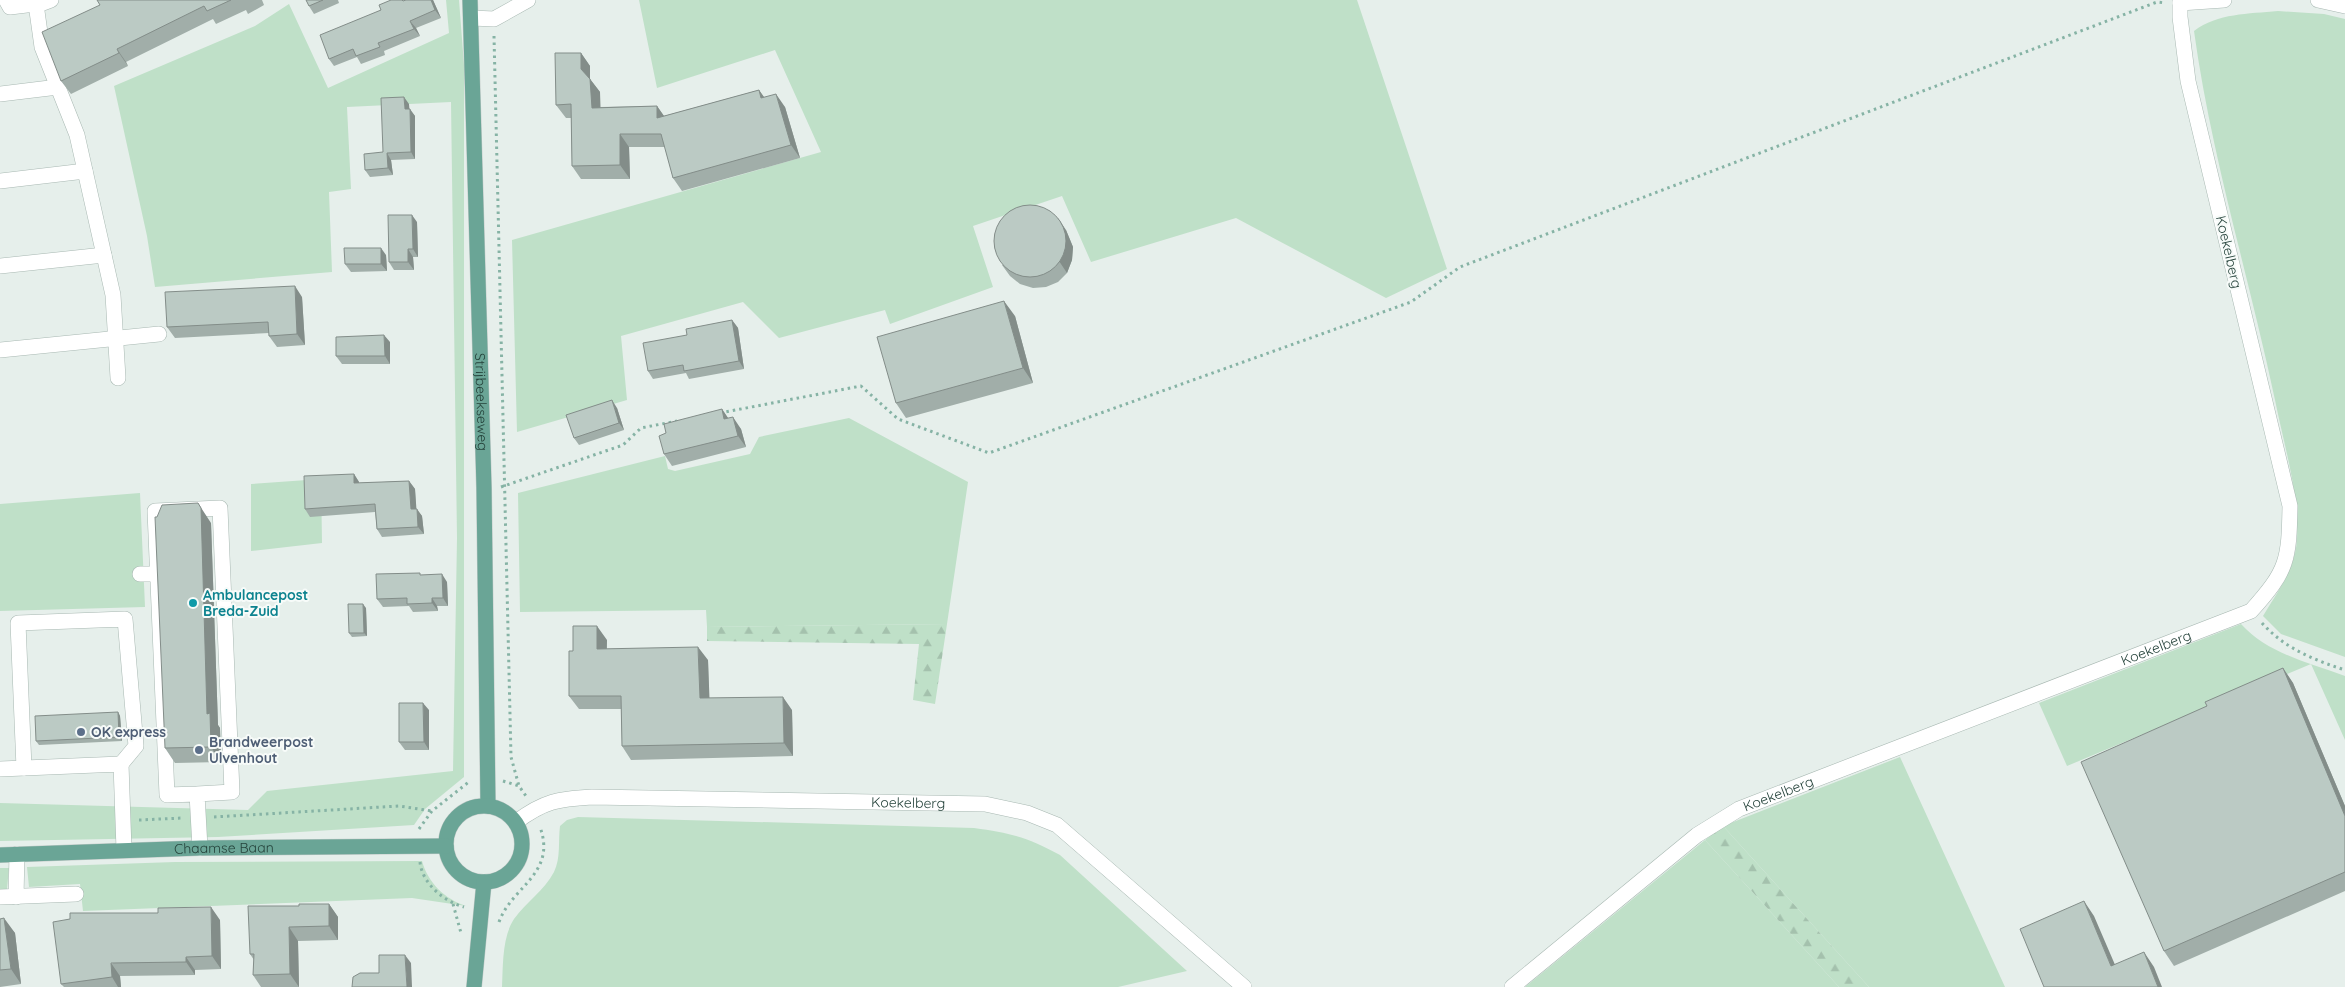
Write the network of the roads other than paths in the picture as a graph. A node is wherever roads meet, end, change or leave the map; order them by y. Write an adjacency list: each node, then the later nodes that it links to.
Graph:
1 (51, 0): 7 (street)
2 (470, 0): 10 (main road, Strijbeekseweg)
3 (528, 0): 10 (street)
4 (2224, 0): 6 (street)
5 (2318, 0): 9 (street)
6 (2180, 2): 40 (street, Koekelberg)
7 (36, 4): 8 (street); 11 (street)
8 (5, 5)
9 (2345, 6)
10 (472, 18): 27 (main road, Strijbeekseweg)
11 (58, 88): 12 (street); 13 (street)
12 (0, 94)
13 (85, 171): 14 (street); 15 (street)
14 (0, 180)
15 (104, 255): 16 (street); 18 (street)
16 (0, 266)
17 (159, 334): 18 (street)
18 (116, 338): 19 (street); 20 (street)
19 (0, 350)
20 (118, 378)
21 (140, 574): 22 (street)
22 (157, 574): 26 (street); 26 (street)
23 (122, 764): 24 (street); 24 (street); 31 (street)
24 (24, 768): 25 (street)
25 (0, 769)
26 (198, 794): 30 (street)
27 (488, 806): 28 (main road); 29 (main road)
28 (516, 822): 34 (main road); 39 (street, Koekelberg)
29 (446, 846): 30 (main road, Chaamse Baan); 34 (main road)
30 (200, 848): 31 (main road, Chaamse Baan)
31 (124, 850): 32 (main road, Chaamse Baan)
32 (17, 854): 33 (main road, Chaamse Baan); 37 (street)
33 (0, 855)
34 (484, 882): 38 (main road)
35 (76, 894): 37 (street)
36 (0, 897): 37 (street)
37 (16, 897)
38 (474, 987)
39 (1244, 987)
40 (1512, 987)

